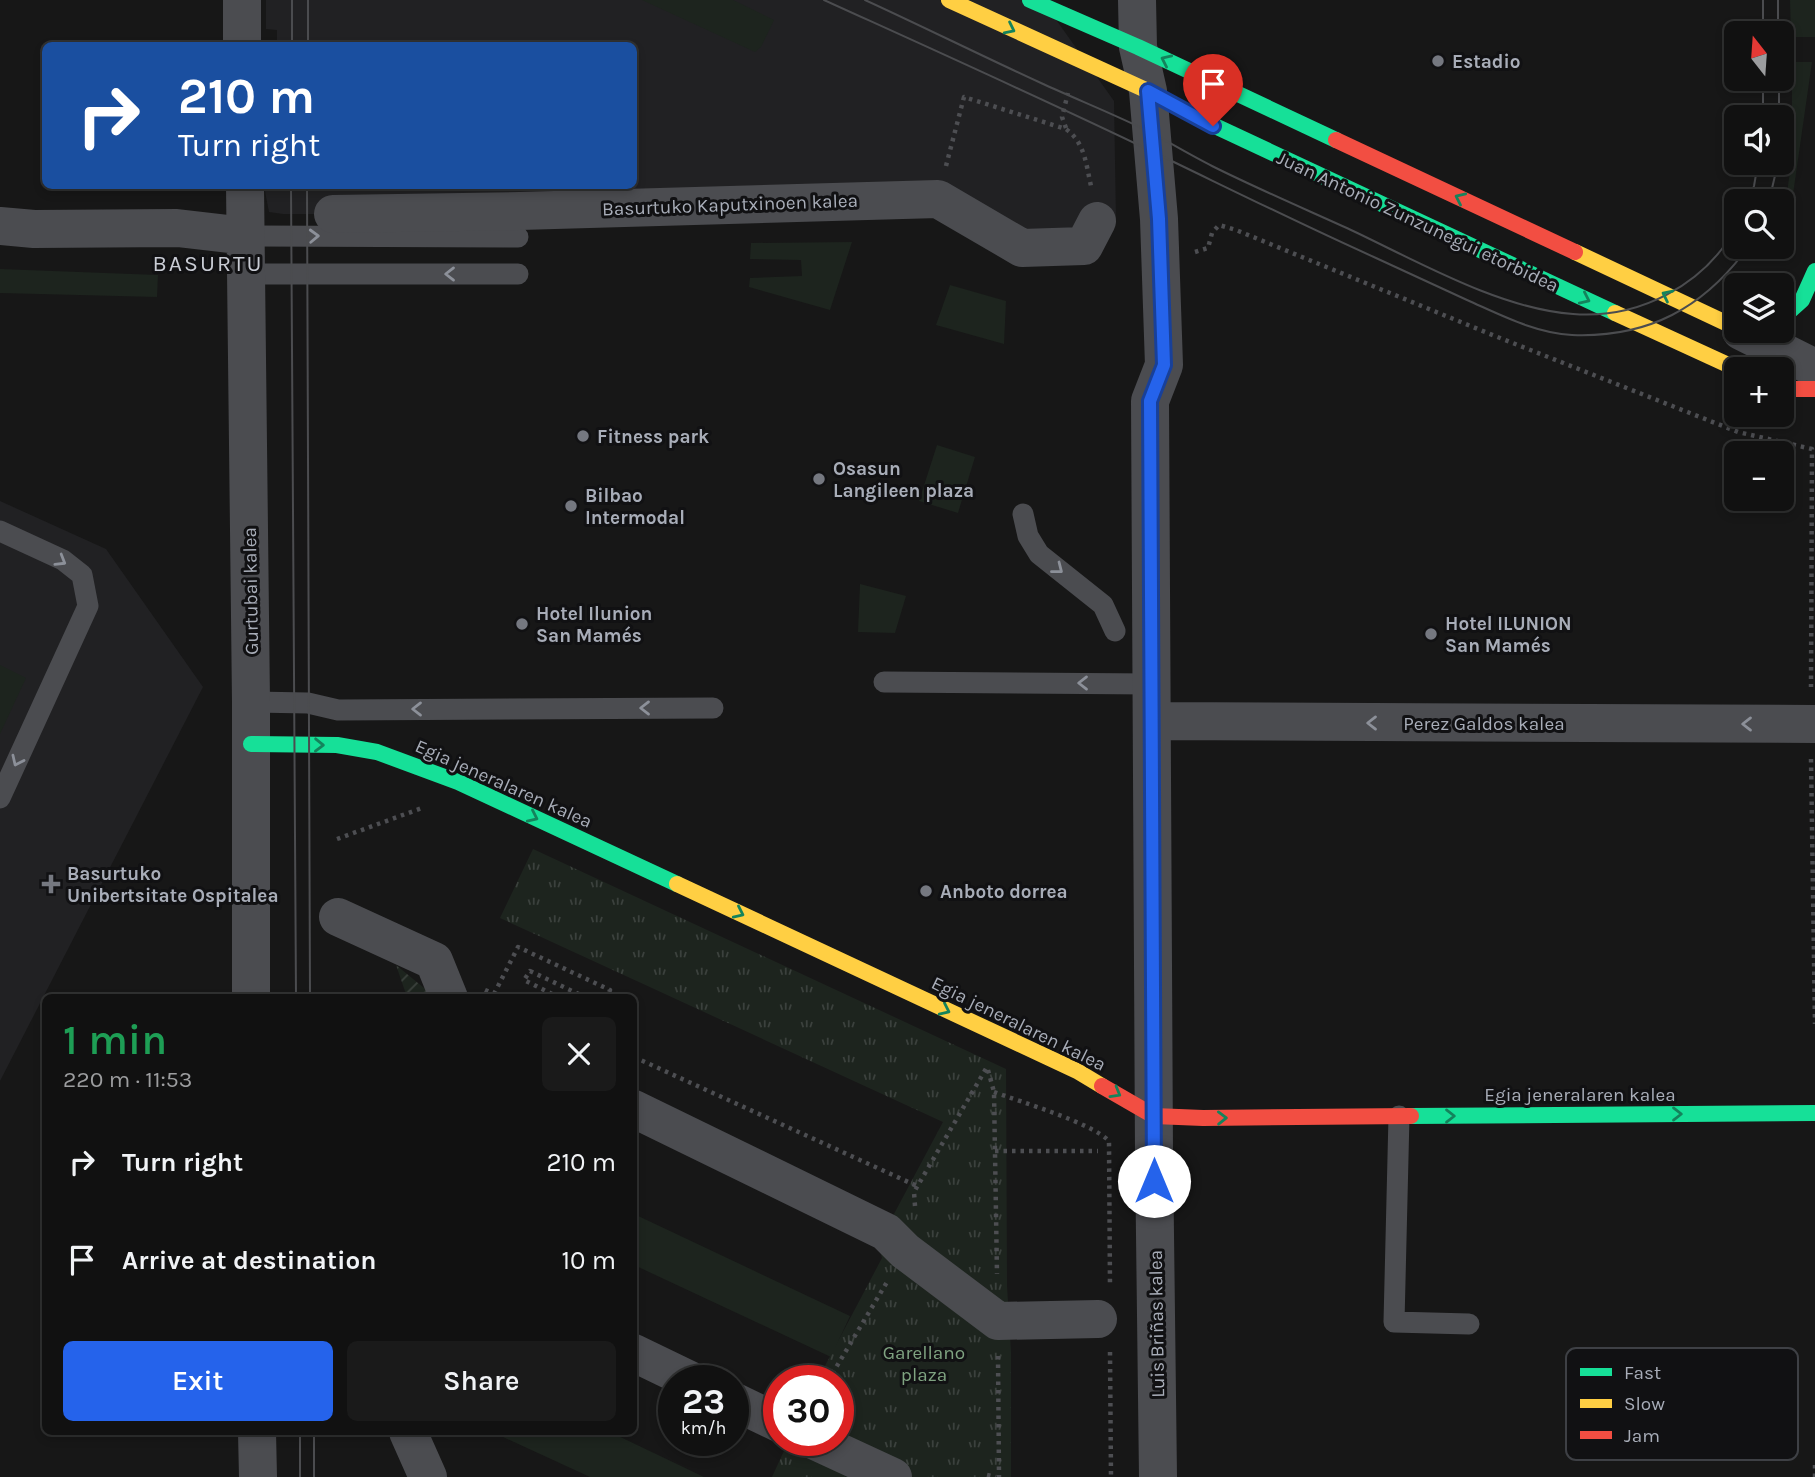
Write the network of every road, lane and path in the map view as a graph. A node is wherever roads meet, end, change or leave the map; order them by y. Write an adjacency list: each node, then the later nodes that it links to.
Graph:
1 (949, 0): 5 (main road, Juan Antonio Zunzunegui etorbidea, one-way to 5)
2 (1030, 0): 4 (main road, Juan Antonio Zunzunegui etorbidea)
3 (1138, 0): 4 (street, Luis Briñas kalea)
4 (1138, 47): 5 (street, Luis Briñas kalea); 18 (main road, Juan Antonio Zunzunegui etorbidea, one-way to 4)
5 (1148, 91): 21 (main road, Juan Antonio Zunzunegui etorbidea, one-way to 21); 32 (street, Luis Briñas kalea)
6 (245, 189): 11 (street, Gurtubai kalea)
7 (938, 199): 8 (street, Basurtuko Kaputxinoen kalea); 9 (street); 9 (path)
8 (334, 214)
9 (1097, 221)
10 (0, 226): 11 (street)
11 (246, 236): 12 (lane, one-way to 12); 15 (street, Gurtubai kalea)
12 (518, 237)
13 (1188, 254): 26 (path)
14 (1815, 271): 17 (main road)
15 (246, 274): 16 (lane, one-way to 15); 33 (street, Gurtubai kalea)
16 (518, 274)
17 (1794, 307)
18 (1724, 322)
19 (1752, 343): 20 (street, Juan Antonio Zunzunegui etorbidea)
20 (1766, 357)
21 (1724, 363)
22 (1794, 383): 24 (main road, Juan Antonio Zunzunegui etorbidea)
23 (1794, 384): 25 (lane)
24 (1815, 389)
25 (1815, 408)
26 (1813, 450): 30 (path)
27 (1023, 514): 29 (lane, one-way to 29)
28 (0, 531): 38 (lane, one-way to 38)
29 (1115, 631)
30 (1813, 652): 36 (path)
31 (884, 682): 32 (lane, one-way to 31)
32 (1152, 684): 35 (street, Luis Briñas kalea)
33 (251, 702): 34 (lane, one-way to 33); 37 (street, Gurtubai kalea)
34 (713, 708)
35 (1153, 721): 36 (street, Perez Galdos kalea, one-way to 35); 55 (street, Luis Briñas kalea)
36 (1812, 724): 48 (path)
37 (251, 744): 42 (street, Gurtubai kalea); 55 (main road, Egia jeneralaren kalea, one-way to 55)
38 (0, 798)
39 (415, 811): 40 (path)
40 (337, 839)
41 (338, 917): 43 (street)
42 (251, 994)
43 (447, 994)
44 (494, 994): 47 (path)
45 (552, 994): 46 (path)
46 (579, 994)
47 (608, 994)
48 (1815, 1024)
49 (637, 1058): 60 (path)
50 (986, 1059): 51 (path)
51 (988, 1066): 52 (path); 60 (path)
52 (994, 1092): 57 (path); 59 (path)
53 (637, 1110): 61 (street)
54 (1815, 1113): 56 (main road, Egia jeneralaren kalea, one-way to 54)
55 (1154, 1116): 56 (main road, Egia jeneralaren kalea, one-way to 56); 77 (street, Luis Briñas kalea)
56 (1399, 1116): 64 (lane)
57 (1085, 1126)
58 (1098, 1151): 59 (path)
59 (995, 1152): 63 (path)
60 (917, 1186): 61 (path)
61 (913, 1257): 63 (street); 67 (path)
62 (1098, 1319): 63 (street)
63 (998, 1321): 76 (path)
64 (1469, 1324)
65 (637, 1354): 66 (street)
66 (659, 1365)
67 (839, 1365)
68 (257, 1435): 73 (street)
69 (409, 1435): 74 (street)
70 (848, 1456): 75 (street)
71 (1815, 1465): 78 (path)
72 (987, 1475): 76 (path)
73 (258, 1477)
74 (428, 1477)
75 (893, 1477)
76 (997, 1477)
77 (1157, 1477)
78 (1815, 1477)

